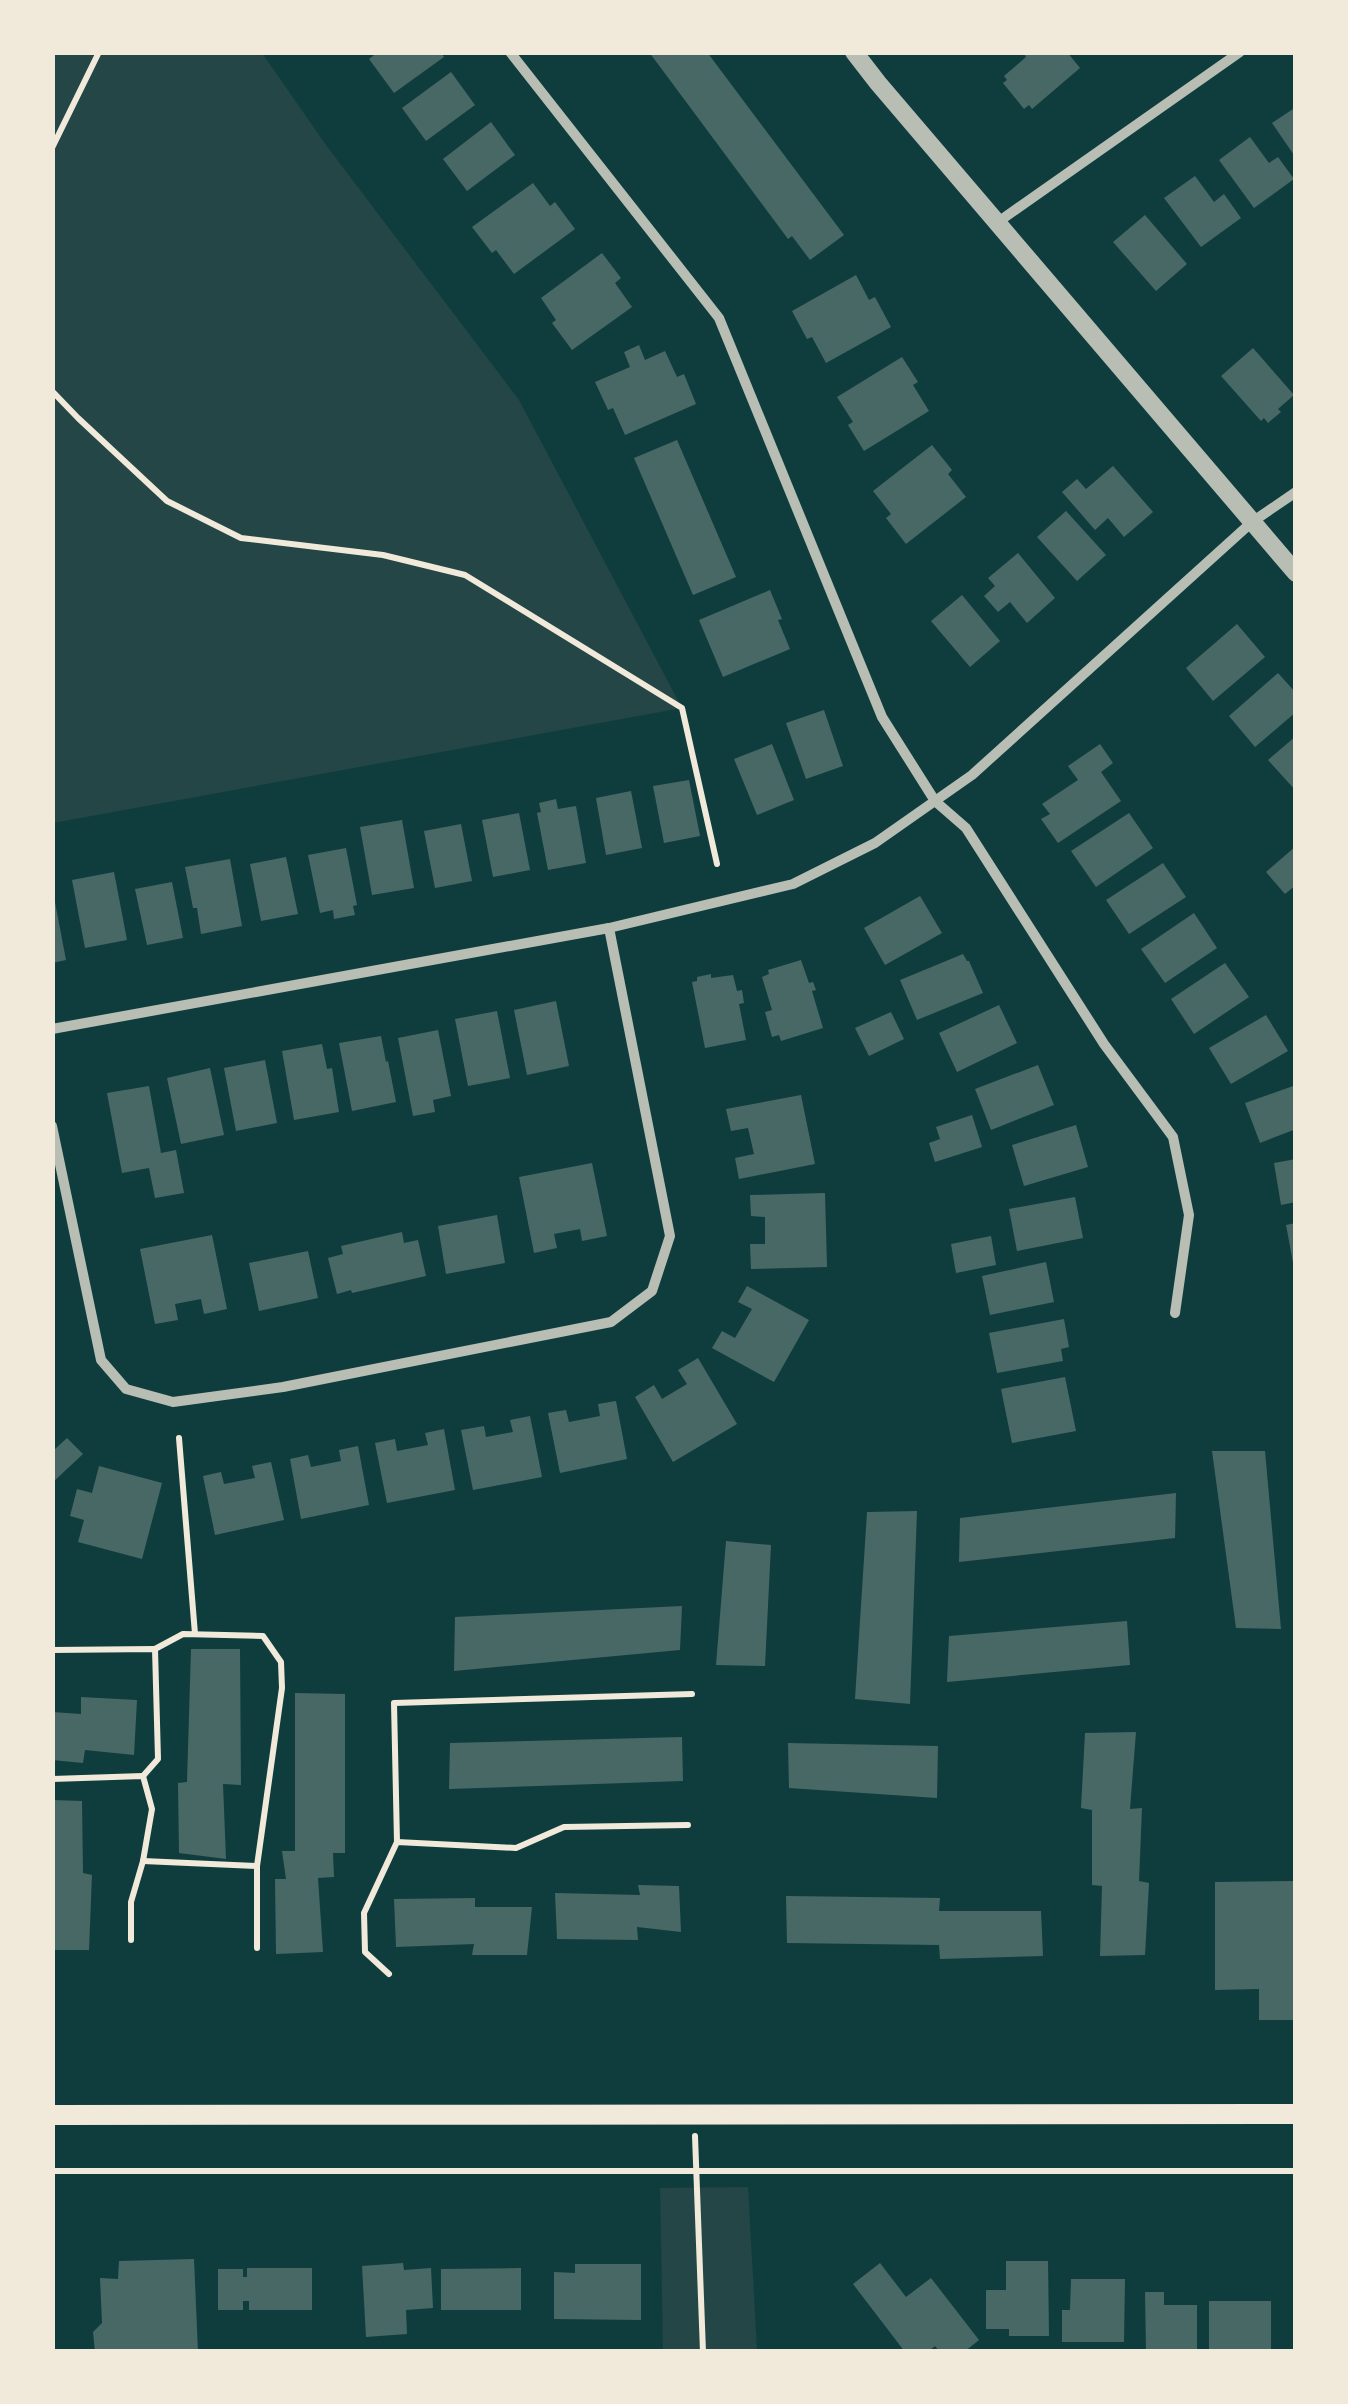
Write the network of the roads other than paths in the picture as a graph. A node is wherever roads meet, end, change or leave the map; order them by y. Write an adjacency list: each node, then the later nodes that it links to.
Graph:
1 (510, 52): 8 (street)
2 (854, 52): 4 (street)
3 (1240, 52): 4 (street)
4 (998, 222): 6 (street)
5 (1296, 492): 6 (street)
6 (1252, 522): 7 (street); 8 (street)
7 (1296, 573)
8 (936, 801): 9 (street); 12 (street)
9 (609, 928): 10 (street); 11 (street)
10 (52, 1029)
11 (52, 1126)
12 (1175, 1313)
13 (1296, 2114): 14 (main road)
14 (52, 2116)

